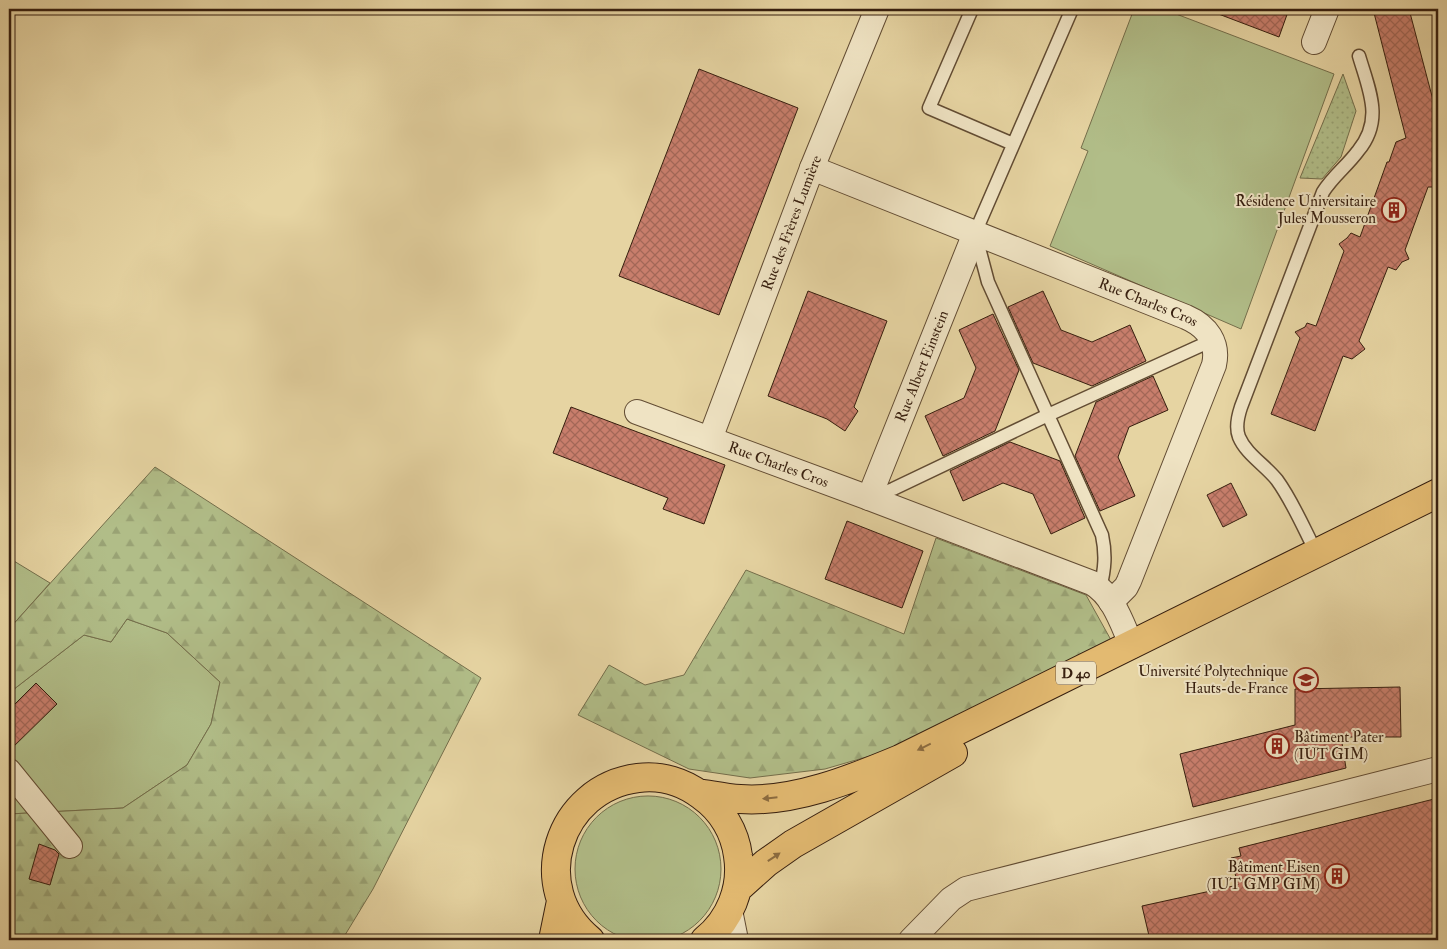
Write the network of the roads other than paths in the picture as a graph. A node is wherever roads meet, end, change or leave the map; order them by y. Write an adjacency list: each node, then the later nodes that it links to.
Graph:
1 (877, 9): 8 (street, Rue des Frères Lumière)
2 (972, 9): 7 (lane)
3 (1072, 9): 7 (lane)
4 (1327, 9): 5 (street)
5 (1314, 42)
6 (1359, 56): 17 (lane)
7 (1013, 144): 9 (lane)
8 (812, 168): 9 (street, Rue Charles Cros); 13 (street, Rue des Frères Lumière)
9 (975, 233): 10 (street, Rue Charles Cros); 12 (lane); 15 (street, Rue Albert Einstein)
10 (1213, 340): 12 (lane); 18 (street, Rue Charles Cros)
11 (637, 412): 13 (street, Rue Charles Cros)
12 (1048, 415): 15 (lane); 18 (lane)
13 (710, 439): 15 (street, Rue Charles Cros)
14 (1438, 493): 17 (main road, D 40)
15 (869, 498): 18 (street, Rue Charles Cros)
16 (1438, 510): 24 (main road, D 40, one-way to 16)
17 (1317, 554): 19 (main road, D 40)
18 (1105, 595): 19 (street)
19 (1132, 646): 22 (main road, D 40, one-way to 22)
20 (1438, 769): 30 (street)
21 (9, 771): 23 (street)
22 (698, 793): 24 (main road); 25 (main road)
23 (70, 846)
24 (734, 900): 28 (main road); 29 (street)
25 (562, 901): 26 (main road); 27 (main road)
26 (553, 940)
27 (590, 940)
28 (705, 940)
29 (736, 940)
30 (911, 940)

